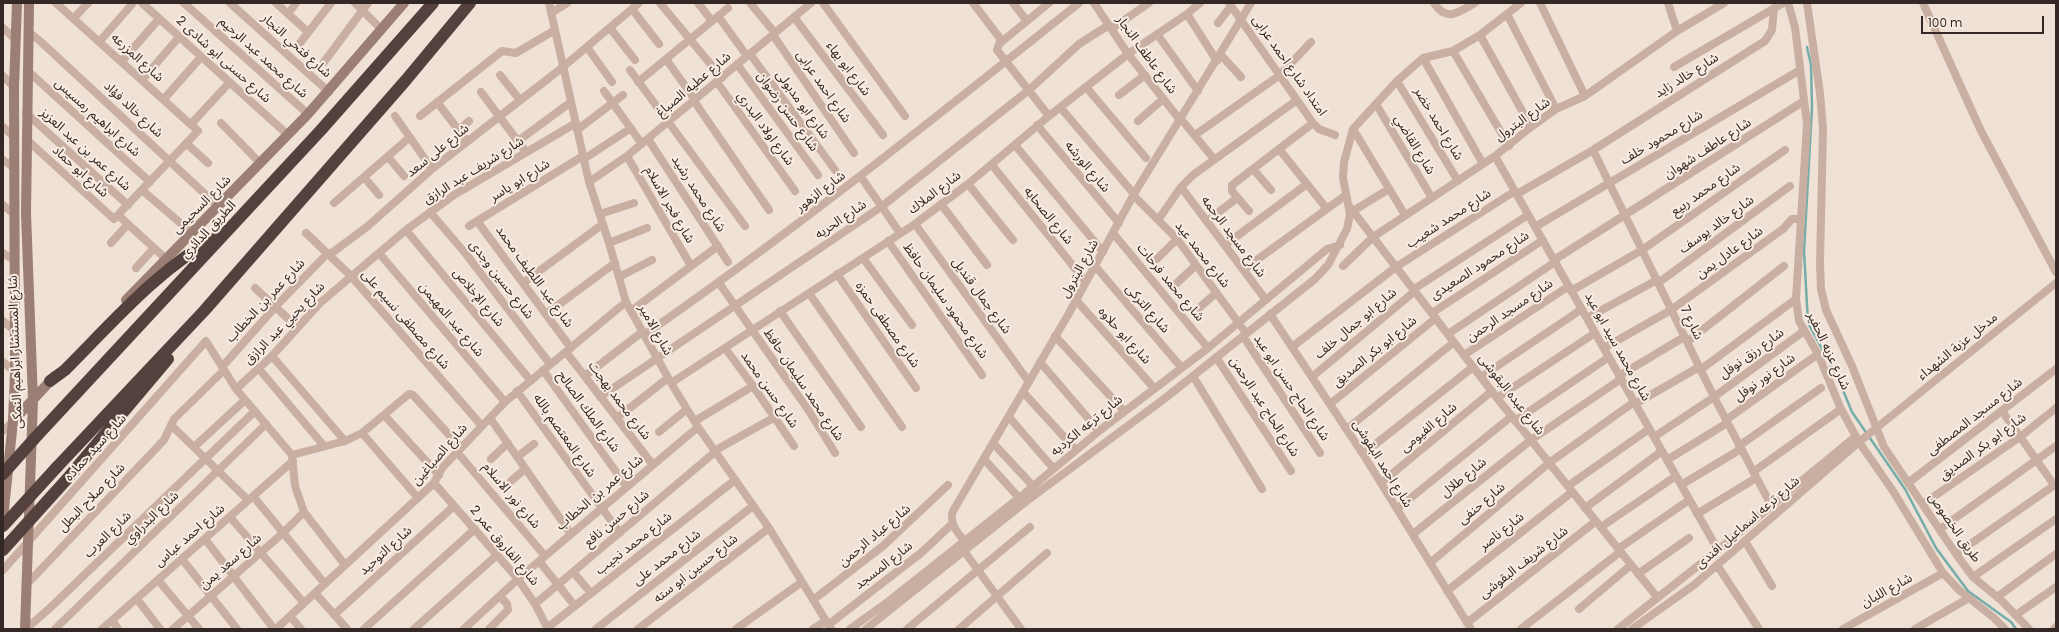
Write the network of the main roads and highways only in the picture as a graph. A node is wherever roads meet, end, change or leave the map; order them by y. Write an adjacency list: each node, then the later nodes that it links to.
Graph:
1 (433, 3): 3 (highway, الطريق الدائري)
2 (470, 3): 4 (highway)
3 (230, 230): 5 (highway); 6 (highway, الطريق الدائري, bridge)
4 (204, 311): 7 (highway, bridge); 8 (highway, bridge)
5 (50, 381)
6 (3, 474)
7 (3, 526)
8 (3, 550)

